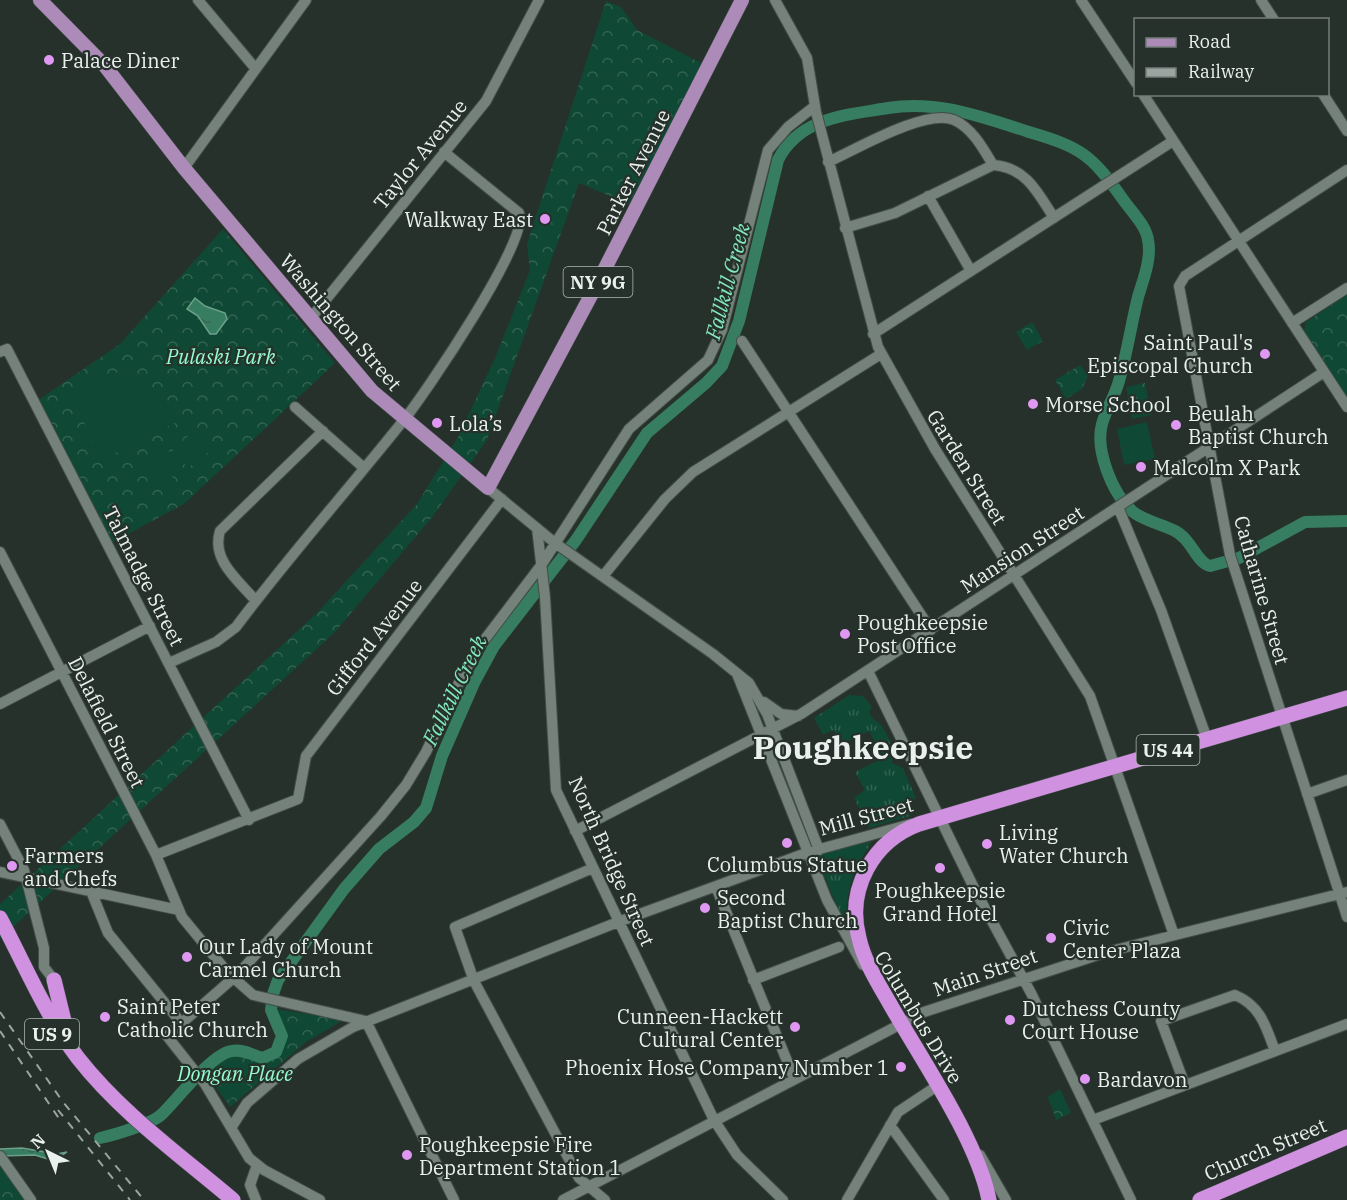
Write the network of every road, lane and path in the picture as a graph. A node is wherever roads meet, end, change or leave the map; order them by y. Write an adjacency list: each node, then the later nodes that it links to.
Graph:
1 (40, 0): 20 (main road, Washington Street)
2 (198, 0): 10 (street)
3 (306, 0): 10 (street)
4 (539, 0): 17 (street, Taylor Avenue)
5 (742, 0): 42 (main road, Parker Avenue / NY 9G)
6 (775, 0): 14 (street, Garden Street)
7 (1081, 0): 11 (street)
8 (1261, 0): 9 (street)
9 (1273, 18)
10 (255, 68): 20 (street)
11 (1134, 80)
12 (1144, 96): 16 (street)
13 (1324, 96): 15 (street)
14 (815, 106): 18 (street, Garden Street); 46 (street)
15 (1347, 131)
16 (1173, 141): 23 (street); 25 (street)
17 (444, 152): 28 (street, Taylor Avenue); 38 (street)
18 (828, 162): 19 (street); 24 (street, Garden Street)
19 (993, 165): 22 (street); 23 (street)
20 (184, 168): 28 (main road, Washington Street)
21 (1347, 170): 25 (street)
22 (928, 196): 24 (street); 26 (street)
23 (1054, 218): 26 (street)
24 (845, 228): 30 (street, Garden Street)
25 (1238, 241): 29 (street); 40 (street, Catharine Street)
26 (971, 271): 30 (street)
27 (1347, 288): 29 (street)
28 (310, 318): 38 (main road, Washington Street)
29 (1292, 323): 34 (street)
30 (873, 334): 33 (street, Garden Street)
31 (742, 341): 37 (street)
32 (3, 351): 52 (street, Talmadge Street)
33 (880, 354): 37 (street); 50 (street, Garden Street)
34 (1324, 372): 36 (street); 40 (street, Mansion Street)
35 (296, 407): 39 (street)
36 (1347, 407)
37 (788, 411): 49 (street); 53 (street)
38 (405, 420): 41 (street); 42 (main road, Washington Street)
39 (323, 431): 41 (street); 51 (street)
40 (1209, 447): 44 (street, Mansion Street); 62 (street, Catharine Street)
41 (364, 468): 51 (street)
42 (488, 489): 43 (street, Washington Street)
43 (501, 499): 45 (street, Washington Street); 70 (street, Gifford Avenue)
44 (1122, 504): 50 (street, Mansion Street); 65 (street)
45 (537, 528): 46 (street, Washington Street); 48 (street, North Bridge Street)
46 (558, 544): 48 (street); 49 (street, Washington Street)
47 (0, 552): 56 (street, Delafield Street)
48 (542, 564): 72 (street, North Bridge Street); 88 (street)
49 (604, 575): 57 (street, Washington Street)
50 (1014, 575): 53 (street, Mansion Street); 66 (street, Garden Street)
51 (256, 601): 54 (street)
52 (150, 626): 54 (street, Talmadge Street); 56 (street)
53 (931, 630): 55 (street, Mansion Street)
54 (169, 663): 70 (street, Talmadge Street)
55 (868, 671): 61 (street, Mansion Street); 69 (street)
56 (61, 673): 60 (street); 74 (street, Delafield Street)
57 (736, 674): 58 (street, Washington Street); 64 (street, Washington Street)
58 (755, 691): 61 (street); 63 (street, Washington Street)
59 (1347, 699): 62 (highway, Mill Street / US 44)
60 (0, 704)
61 (798, 716): 63 (street, Mansion Street)
62 (1282, 718): 65 (highway, Mill Street / US 44); 68 (street, Catharine Street)
63 (773, 730): 64 (street, Mansion Street); 73 (street, Columbus Drive)
64 (762, 735): 72 (street, Mansion Street); 73 (street, Columbus Drive)
65 (1207, 739): 66 (highway, Mill Street / US 44)
66 (1116, 766): 69 (highway, Mill Street / US 44); 85 (street, Garden Street)
67 (1347, 780): 68 (street)
68 (1307, 794): 80 (street, Catharine Street)
69 (933, 819): 73 (street, Mill Street); 89 (street); 93 (highway, US 44)
70 (249, 820): 74 (street)
71 (0, 824): 77 (street)
72 (575, 831): 75 (street, North Bridge Street)
73 (814, 851): 78 (street, Mill Street); 93 (street, Columbus Drive)
74 (156, 855): 81 (street, Delafield Street)
75 (593, 868): 84 (street, North Bridge Street); 92 (street)
76 (0, 873): 77 (street)
77 (26, 878): 79 (street); 90 (street)
78 (716, 887): 84 (street, Mill Street); 91 (street)
79 (91, 891): 81 (street); 96 (street)
80 (1343, 893): 82 (street, Catharine Street); 85 (street, Main Street)
81 (179, 910): 88 (street, Delafield Street)
82 (1347, 917)
83 (0, 918): 99 (highway, US 9)
84 (618, 922): 92 (street, Mill Street); 104 (street, North Bridge Street)
85 (1174, 935): 89 (street, Main Street)
86 (0, 937): 103 (highway, US 9)
87 (839, 947): 91 (street)
88 (233, 978): 94 (street); 96 (street)
89 (1022, 978): 95 (street, Main Street); 105 (street)
90 (54, 980): 99 (highway)
91 (753, 980): 100 (street)
92 (474, 981): 94 (street, Mill Street); 113 (street)
93 (881, 987): 95 (highway, Columbus Drive / US 44)
94 (366, 1021): 108 (street); 119 (street)
95 (901, 1023): 100 (street, Main Street); 102 (highway, Columbus Drive / US 44)
96 (182, 1024): 108 (street)
97 (1347, 1024): 98 (street)
98 (1275, 1051): 101 (street); 101 (street)
99 (79, 1059): 103 (highway, US 9)
100 (794, 1078): 104 (street, Main Street)
101 (1185, 1085): 105 (street)
102 (937, 1086): 106 (highway, Columbus Drive / US 44); 107 (street)
103 (127, 1115): 111 (highway, US 9)
104 (714, 1120): 113 (street, Main Street); 122 (street, North Bridge Street)
105 (1093, 1120): 127 (street)
106 (957, 1122): 125 (highway, Columbus Drive / US 44); 126 (street, Columbus Drive)
107 (890, 1125): 123 (street); 124 (street)
108 (231, 1128): 112 (street)
109 (1347, 1137): 128 (highway, Church Street)
110 (2, 1159): 114 (street)
111 (179, 1160): 115 (highway, US 9); 116 (highway, US 9)
112 (257, 1165): 117 (street); 118 (street)
113 (589, 1186): 120 (street, Main Street); 121 (street)
114 (31, 1200)
115 (220, 1200)
116 (233, 1200)
117 (256, 1200)
118 (320, 1200)
119 (454, 1200)
120 (562, 1200)
121 (605, 1200)
122 (783, 1200)
123 (847, 1200)
124 (944, 1200)
125 (988, 1200)
126 (1006, 1200)
127 (1131, 1200)
128 (1200, 1200)

